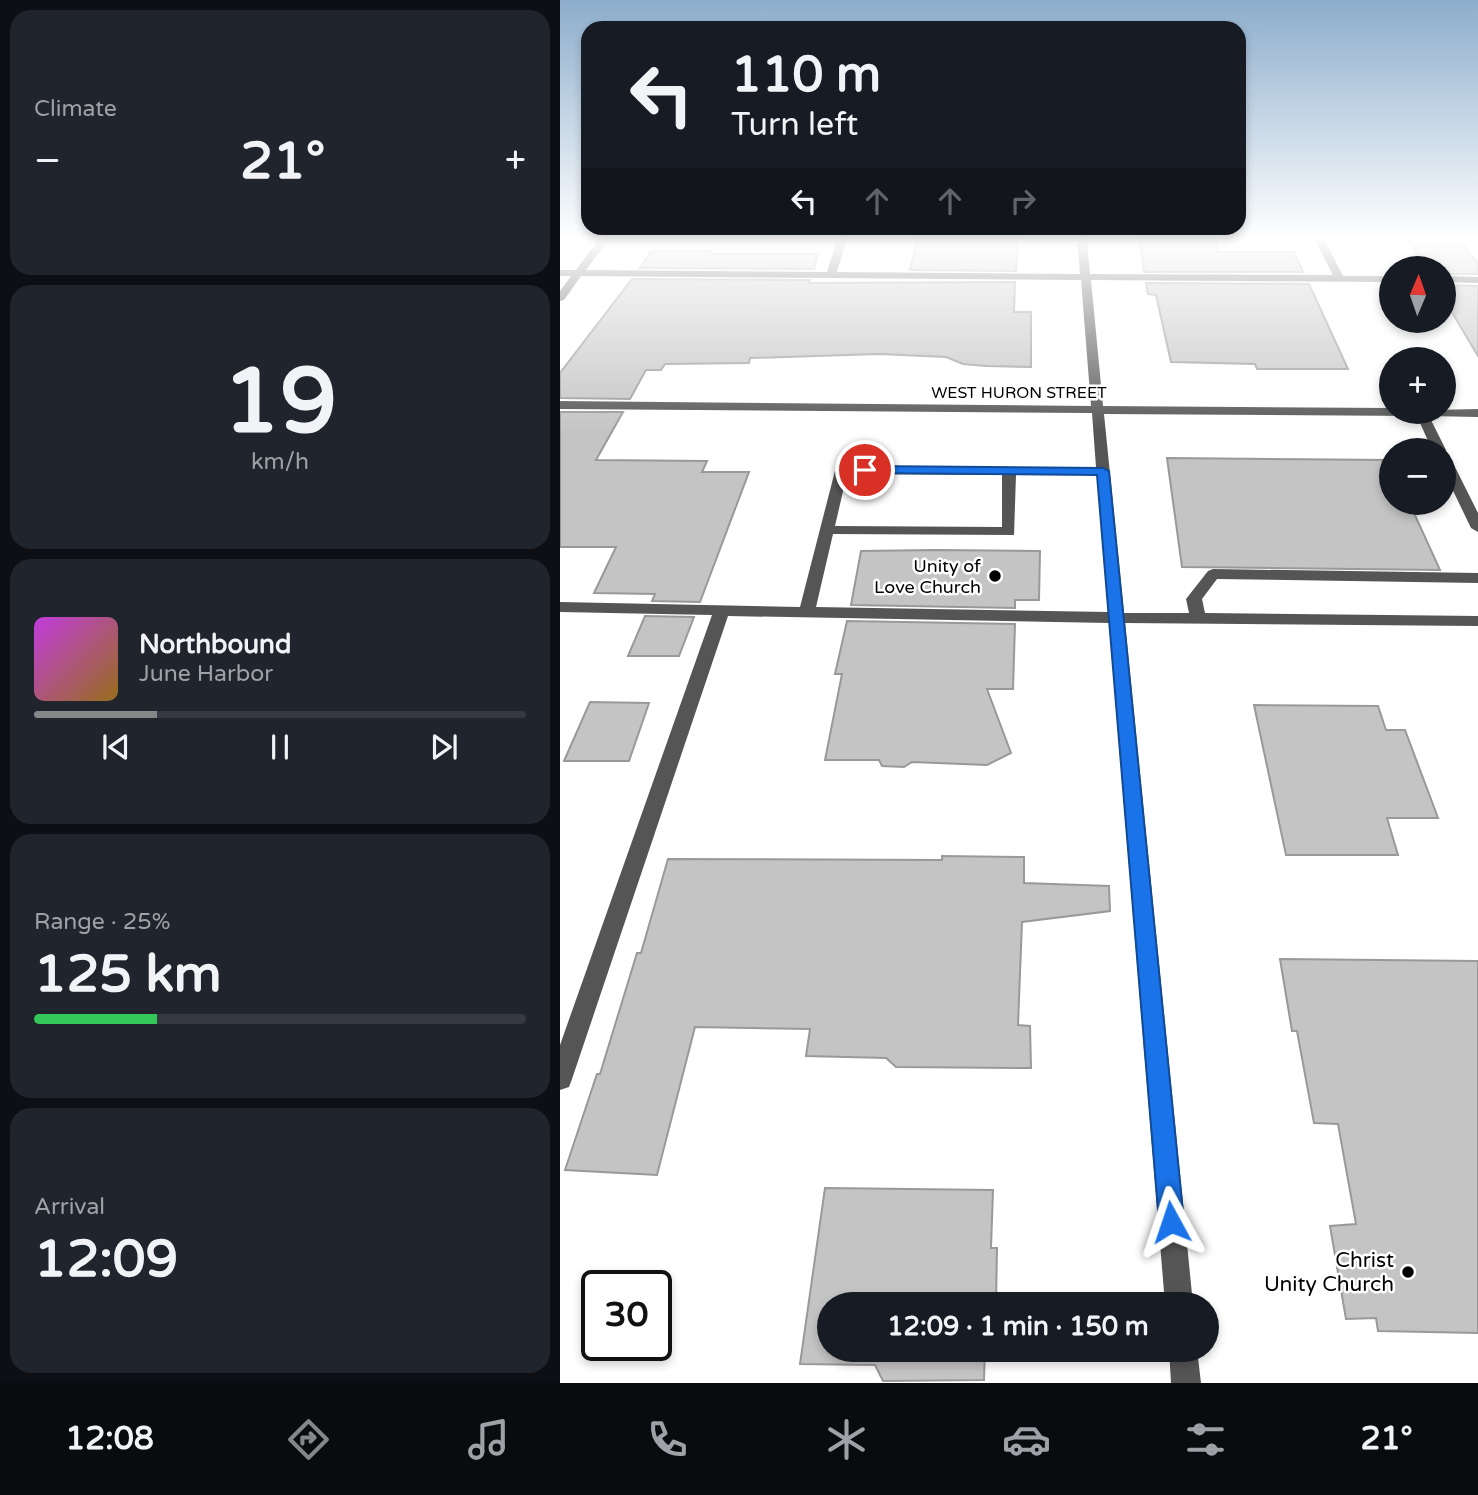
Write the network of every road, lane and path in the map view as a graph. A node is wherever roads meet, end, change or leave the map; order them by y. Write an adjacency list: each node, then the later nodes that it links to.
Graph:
1 (1087, 304): 3 (street)
2 (560, 405): 3 (street, WEST HURON STREET)
3 (1097, 410): 4 (street, WEST HURON STREET); 8 (street)
4 (1379, 412)
5 (1456, 413): 6 (street, WEST HURON STREET)
6 (1478, 413)
7 (1009, 471): 8 (street); 11 (street); 11 (street)
8 (1103, 471): 16 (street)
9 (1456, 483): 10 (street)
10 (1478, 528)
11 (827, 530): 15 (street)
12 (1478, 578): 17 (street)
13 (560, 607): 14 (street)
14 (722, 610): 15 (street); 19 (street)
15 (807, 612): 16 (street)
16 (1116, 618): 17 (street); 20 (street)
17 (1198, 619): 18 (street)
18 (1478, 621)
19 (560, 1079)
20 (1178, 1292)
21 (1184, 1362): 22 (street)
22 (1186, 1383)

